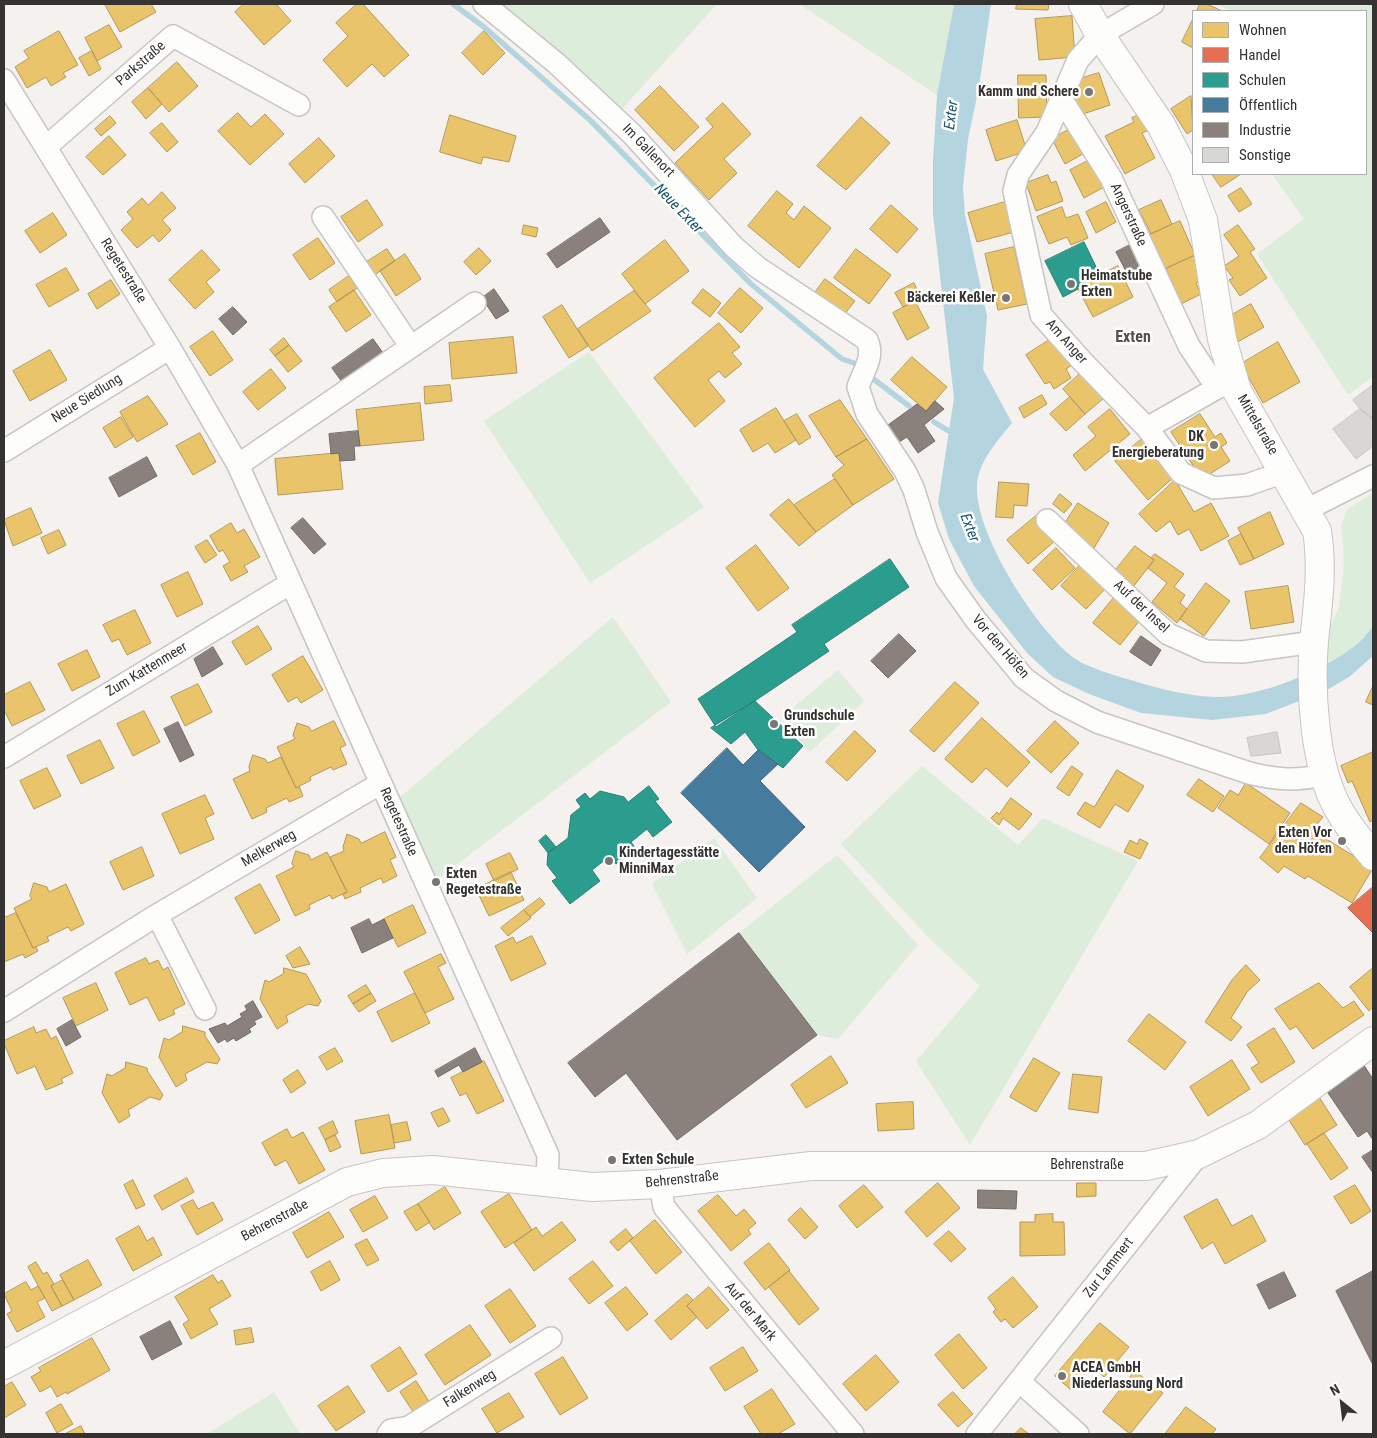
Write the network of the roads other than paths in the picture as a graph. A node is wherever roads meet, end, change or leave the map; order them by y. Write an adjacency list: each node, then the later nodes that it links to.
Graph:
1 (484, 4): 13 (street, Im Gallenort)
2 (1083, 4): 4 (main road, Mittelstraße)
3 (1153, 4): 4 (street, Am Anger)
4 (1100, 35): 6 (street, Am Anger); 14 (main road, Mittelstraße)
5 (4, 80): 8 (street, Regetestraße)
6 (1061, 98): 14 (street, Angerstraße); 15 (street, Am Anger)
7 (299, 105): 8 (street, Parkstraße)
8 (46, 147): 12 (street, Regetestraße)
9 (323, 217): 11 (street)
10 (476, 303): 11 (street)
11 (411, 347): 17 (street)
12 (170, 348): 16 (street, Neue Siedlung); 17 (street, Regetestraße)
13 (866, 367): 25 (street, Vor den Höfen)
14 (1225, 383): 15 (street); 18 (main road, Mittelstraße)
15 (1147, 428): 18 (street, Am Anger)
16 (4, 451)
17 (238, 465): 22 (street, Regetestraße)
18 (1284, 472): 20 (main road, Mittelstraße)
19 (1373, 476): 20 (street)
20 (1306, 510): 23 (main road, Mittelstraße)
21 (1047, 520): 23 (street, Auf der Insel)
22 (291, 583): 24 (street, Zum Kattenmeer); 26 (street, Regetestraße)
23 (1314, 644): 25 (main road, Mittelstraße)
24 (4, 757)
25 (1324, 775): 27 (main road, Mittelstraße)
26 (381, 783): 28 (street, Melkerweg); 33 (street, Regetestraße)
27 (1373, 856)
28 (157, 914): 29 (street); 30 (street, Melkerweg)
29 (205, 1009)
30 (4, 1011)
31 (1373, 1041): 32 (main road, Behrenstraße)
32 (1199, 1154): 34 (main road, Behrenstraße); 37 (street, Zur Lammert)
33 (547, 1181): 34 (main road, Behrenstraße); 36 (main road, Behrenstraße)
34 (660, 1184): 39 (street, Auf der Mark)
35 (551, 1338): 38 (street, Falkenweg)
36 (4, 1365)
37 (1019, 1381): 40 (street, Zur Lammert); 41 (street)
38 (388, 1434)
39 (853, 1434)
40 (977, 1434)
41 (1078, 1434)

